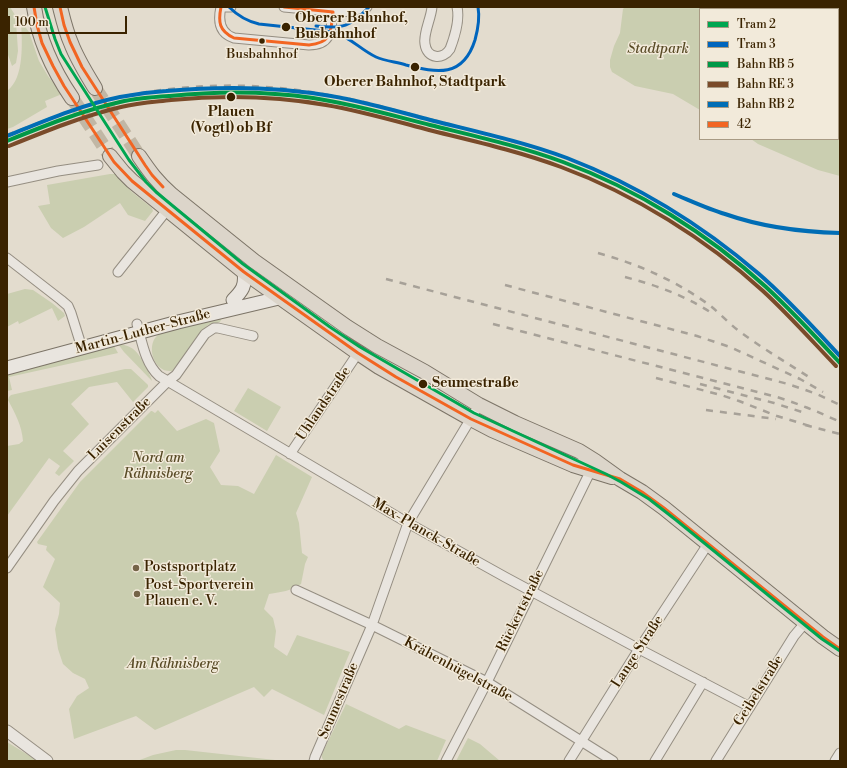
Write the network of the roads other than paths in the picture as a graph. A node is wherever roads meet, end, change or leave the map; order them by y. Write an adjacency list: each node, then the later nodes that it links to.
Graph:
1 (34, 7): 12 (main road)
2 (60, 7): 11 (main road)
3 (221, 7): 10 (street)
4 (224, 7): 5 (street)
5 (231, 7)
6 (284, 7): 10 (street)
7 (367, 7): 10 (street)
8 (432, 7): 9 (street)
9 (457, 7)
10 (333, 12)
11 (95, 88)
12 (72, 98)
13 (110, 156): 17 (main road)
14 (139, 156): 21 (main road)
15 (98, 165): 16 (street)
16 (7, 182)
17 (167, 210): 19 (street); 20 (main road)
18 (7, 258): 26 (street)
19 (118, 272)
20 (244, 272): 22 (main road); 23 (main road)
21 (292, 288): 22 (main road); 31 (main road)
22 (274, 295): 23 (main road, Martin-Luther-Straße); 24 (main road, Martin-Luther-Straße); 27 (main road)
23 (233, 300): 24 (main road, Martin-Luther-Straße)
24 (138, 328): 26 (main road, Martin-Luther-Straße); 30 (street, Max-Planck-Straße)
25 (253, 336): 30 (street, Luisenstraße)
26 (80, 344): 28 (main road, Martin-Luther-Straße); 29 (main road, Martin-Luther-Straße)
27 (358, 353): 32 (main road); 33 (street, Uhlandstraße)
28 (7, 359)
29 (7, 368)
30 (168, 382): 33 (street, Max-Planck-Straße); 37 (street, Luisenstraße)
31 (479, 405): 32 (street, Seumestraße); 34 (main road)
32 (471, 419): 34 (main road); 35 (street, Seumestraße)
33 (290, 454): 35 (street, Max-Planck-Straße)
34 (593, 466): 36 (main road); 39 (street, Rückertstraße)
35 (408, 524): 39 (street, Max-Planck-Straße); 41 (street, Seumestraße)
36 (708, 544): 40 (main road); 42 (street, Lange Straße)
37 (7, 568)
38 (296, 590): 41 (street, Krähenhügelstraße)
39 (531, 591): 42 (street, Max-Planck-Straße); 44 (street, Rückertstraße)
40 (805, 623): 43 (main road); 46 (street, Geibelstraße)
41 (372, 625): 44 (street, Krähenhügelstraße); 51 (street, Seumestraße)
42 (639, 649): 45 (street, Max-Planck-Straße); 48 (street, Lange Straße)
43 (840, 649)
44 (487, 682): 48 (street, Krähenhügelstraße); 52 (street, Rückertstraße)
45 (702, 682): 46 (street, Max-Planck-Straße); 55 (street)
46 (750, 707): 56 (street, Geibelstraße)
47 (7, 731): 50 (street)
48 (581, 741): 53 (street, Lange Straße); 54 (street, Krähenhügelstraße)
49 (840, 753): 57 (street)
50 (47, 761)
51 (314, 761)
52 (446, 761)
53 (569, 761)
54 (613, 761)
55 (655, 761)
56 (716, 761)
57 (835, 761)

